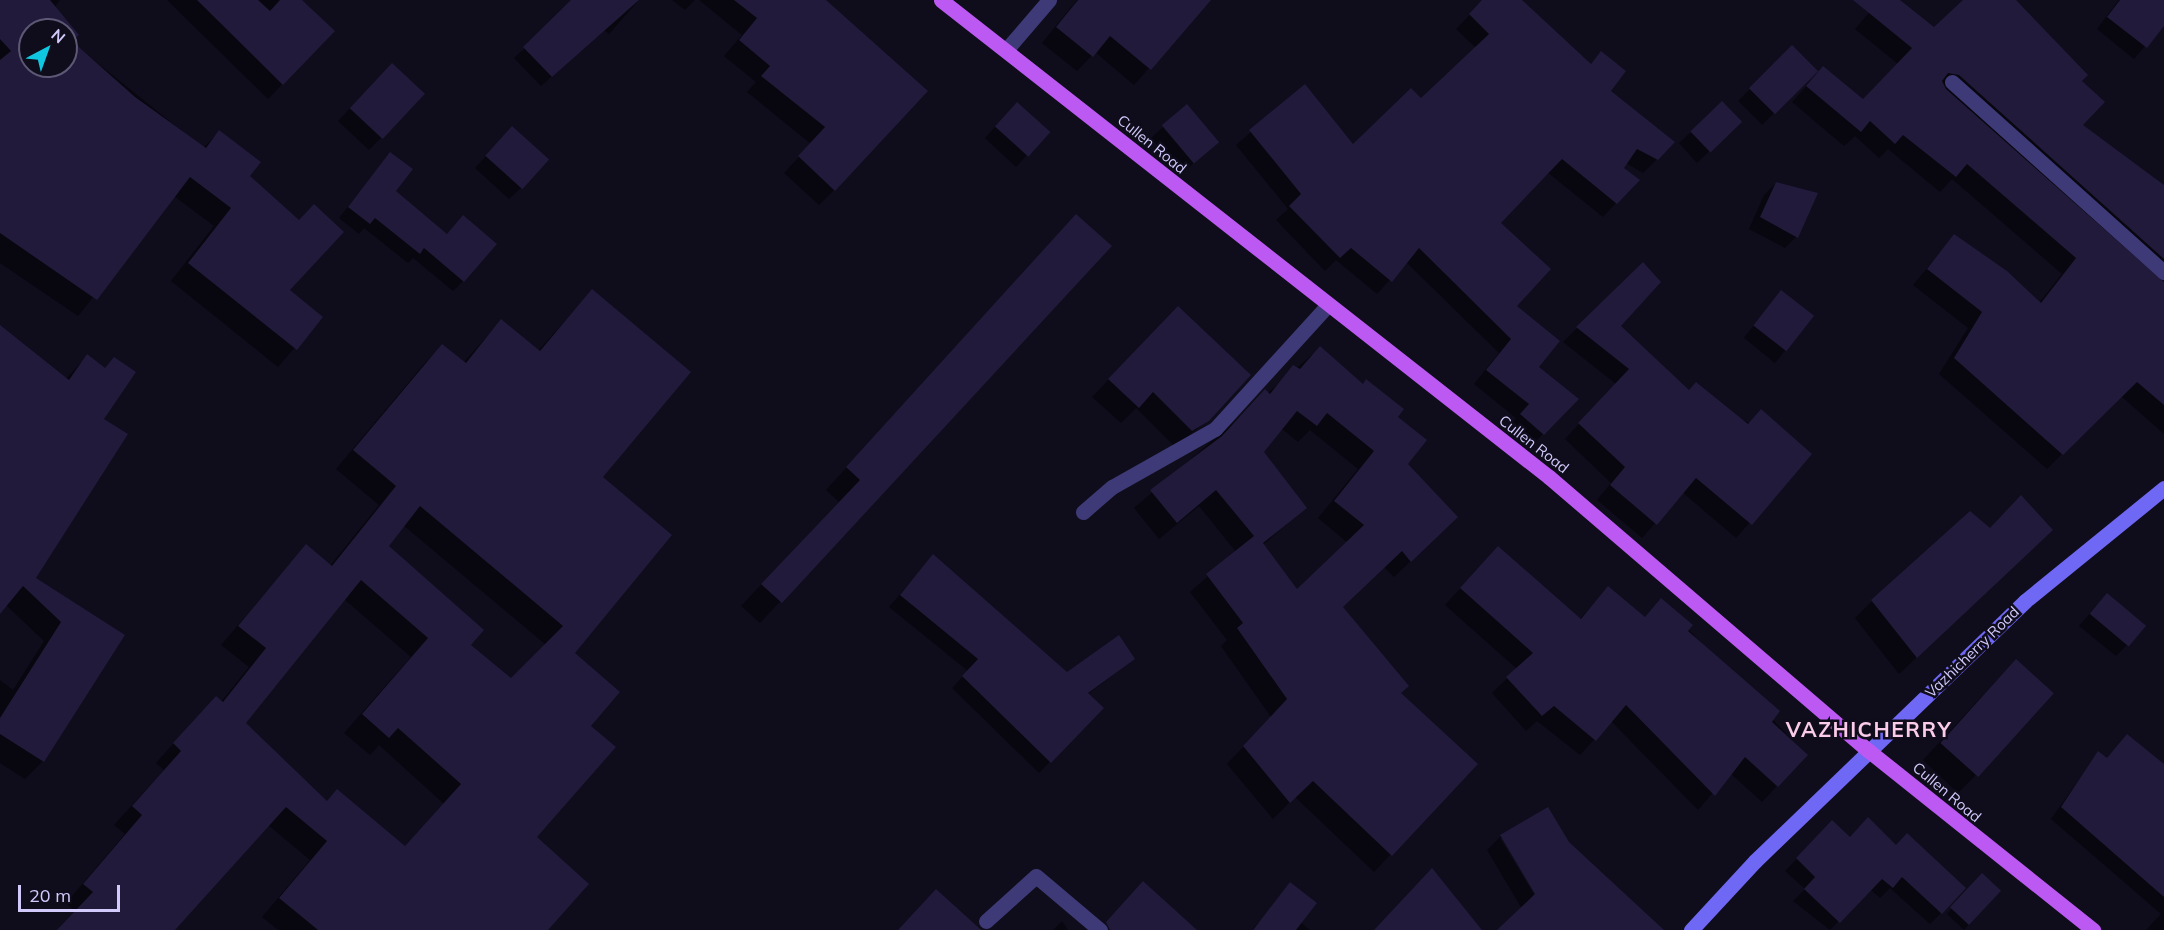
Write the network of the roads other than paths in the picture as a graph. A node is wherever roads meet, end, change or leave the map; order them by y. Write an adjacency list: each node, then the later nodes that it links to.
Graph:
1 (941, 0): 3 (main road, Cullen Road)
2 (1049, 0): 3 (street)
3 (1006, 50): 6 (main road, Cullen Road)
4 (1952, 82): 5 (street)
5 (2164, 272)
6 (1327, 306): 8 (street); 9 (main road, Cullen Road)
7 (2164, 488): 9 (main road, Vazhicherry Road)
8 (1083, 512)
9 (1869, 751): 12 (main road, Vazhicherry Road); 13 (main road, Cullen Road)
10 (986, 921): 11 (street)
11 (1100, 930)
12 (1691, 930)
13 (2093, 930)

